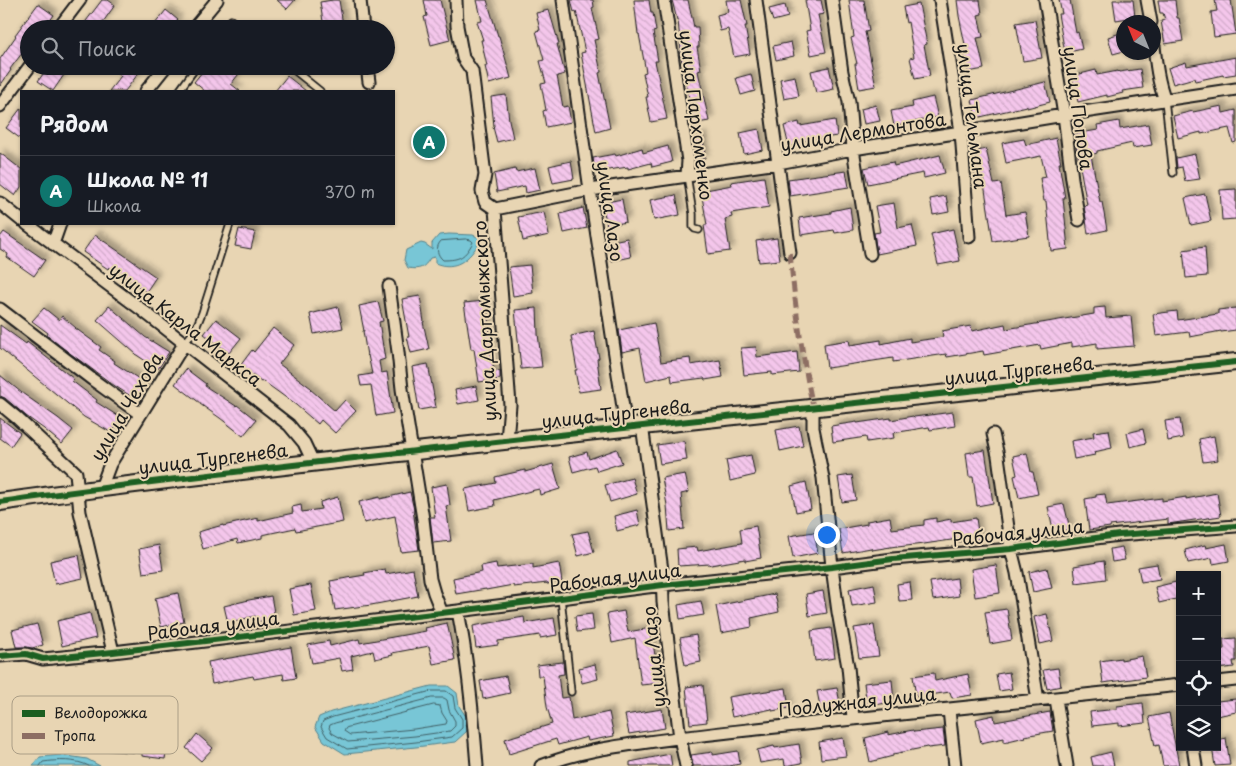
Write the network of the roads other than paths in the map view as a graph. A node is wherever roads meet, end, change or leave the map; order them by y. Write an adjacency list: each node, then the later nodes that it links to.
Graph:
1 (80, 0): 13 (street)
2 (216, 0): 14 (street)
3 (360, 0): 15 (street)
4 (456, 0): 37 (street, улица Даргомыжского)
5 (563, 0): 35 (street, улица Лазо)
6 (664, 0): 34 (street, улица Пархоменко)
7 (756, 0): 32 (street)
8 (832, 0): 31 (street)
9 (940, 0): 30 (street, улица Тельмана)
10 (1045, 0): 29 (street, улица Попова)
11 (1147, 0): 12 (street)
12 (1150, 15)
13 (65, 20)
14 (200, 20)
15 (362, 20)
16 (1155, 60): 27 (street)
17 (23, 75): 28 (street)
18 (159, 75): 24 (street)
19 (191, 75): 25 (lane)
20 (300, 75): 26 (lane)
21 (368, 75): 22 (street)
22 (369, 82)
23 (1236, 89): 27 (street, улица Лермонтова)
24 (147, 90)
25 (180, 90)
26 (319, 90)
27 (1165, 100): 29 (street, улица Лермонтова); 33 (lane)
28 (0, 106)
29 (1064, 115): 30 (street, улица Лермонтова); 39 (street, улица Попова)
30 (961, 132): 31 (street, улица Лермонтова); 44 (street, улица Тельмана)
31 (852, 148): 32 (street, улица Лермонтова); 47 (street)
32 (778, 163): 34 (street, улица Лермонтова); 46 (street)
33 (1172, 173)
34 (687, 175): 35 (street, улица Лермонтова); 43 (lane, улица Пархоменко)
35 (590, 190): 37 (street, улица Лермонтова); 55 (street, улица Лазо)
36 (0, 204): 38 (street)
37 (495, 209): 57 (street, улица Даргомыжского)
38 (20, 219)
39 (1079, 220)
40 (28, 225): 45 (street, улица Карла Маркса)
41 (60, 225): 45 (street)
42 (230, 225): 50 (lane)
43 (699, 230)
44 (969, 237)
45 (53, 244): 50 (street, улица Карла Маркса)
46 (790, 253)
47 (870, 254)
48 (389, 286): 58 (street)
49 (0, 309): 54 (street)
50 (184, 344): 54 (street, улица Чехова); 59 (street, улица Карла Маркса)
51 (1236, 362): 53 (street, улица Тургенева)
52 (0, 404): 61 (street, улица Чехова)
53 (813, 407): 55 (street, улица Тургенева); 65 (street)
54 (140, 414): 60 (street, улица Чехова)
55 (634, 426): 57 (street, улица Тургенева); 66 (street, улица Лазо)
56 (993, 434): 64 (street)
57 (507, 440): 58 (street, улица Тургенева)
58 (412, 451): 59 (street, улица Тургенева); 69 (street)
59 (313, 462): 60 (street, улица Тургенева)
60 (101, 488): 61 (street, улица Тургенева)
61 (78, 490): 62 (street, улица Тургенева); 70 (street, улица Чехова)
62 (0, 502)
63 (1236, 526): 64 (street, Рабочая улица)
64 (1011, 549): 65 (street, Рабочая улица); 76 (street)
65 (832, 567): 66 (street, Рабочая улица); 79 (street)
66 (663, 585): 67 (street, Рабочая улица); 80 (street, улица Лазо)
67 (561, 598): 68 (street, Рабочая улица); 75 (lane)
68 (458, 612): 69 (street, Рабочая улица); 82 (street)
69 (442, 613): 70 (street, Рабочая улица)
70 (113, 652): 71 (street, Рабочая улица)
71 (0, 656)
72 (1236, 680): 73 (street)
73 (1221, 682)
74 (1176, 685): 77 (street, Подлужная улица)
75 (571, 692)
76 (1038, 700): 77 (street, Подлужная улица); 78 (street, Подлужная улица)
77 (1056, 700): 86 (street)
78 (949, 710): 79 (street, Подлужная улица); 85 (street)
79 (853, 718): 80 (street, Подлужная улица)
80 (680, 738): 83 (street, Подлужная улица); 84 (street, улица Лазо)
81 (1194, 751): 87 (street)
82 (477, 766)
83 (541, 766)
84 (686, 766)
85 (955, 766)
86 (1067, 766)
87 (1196, 766)

